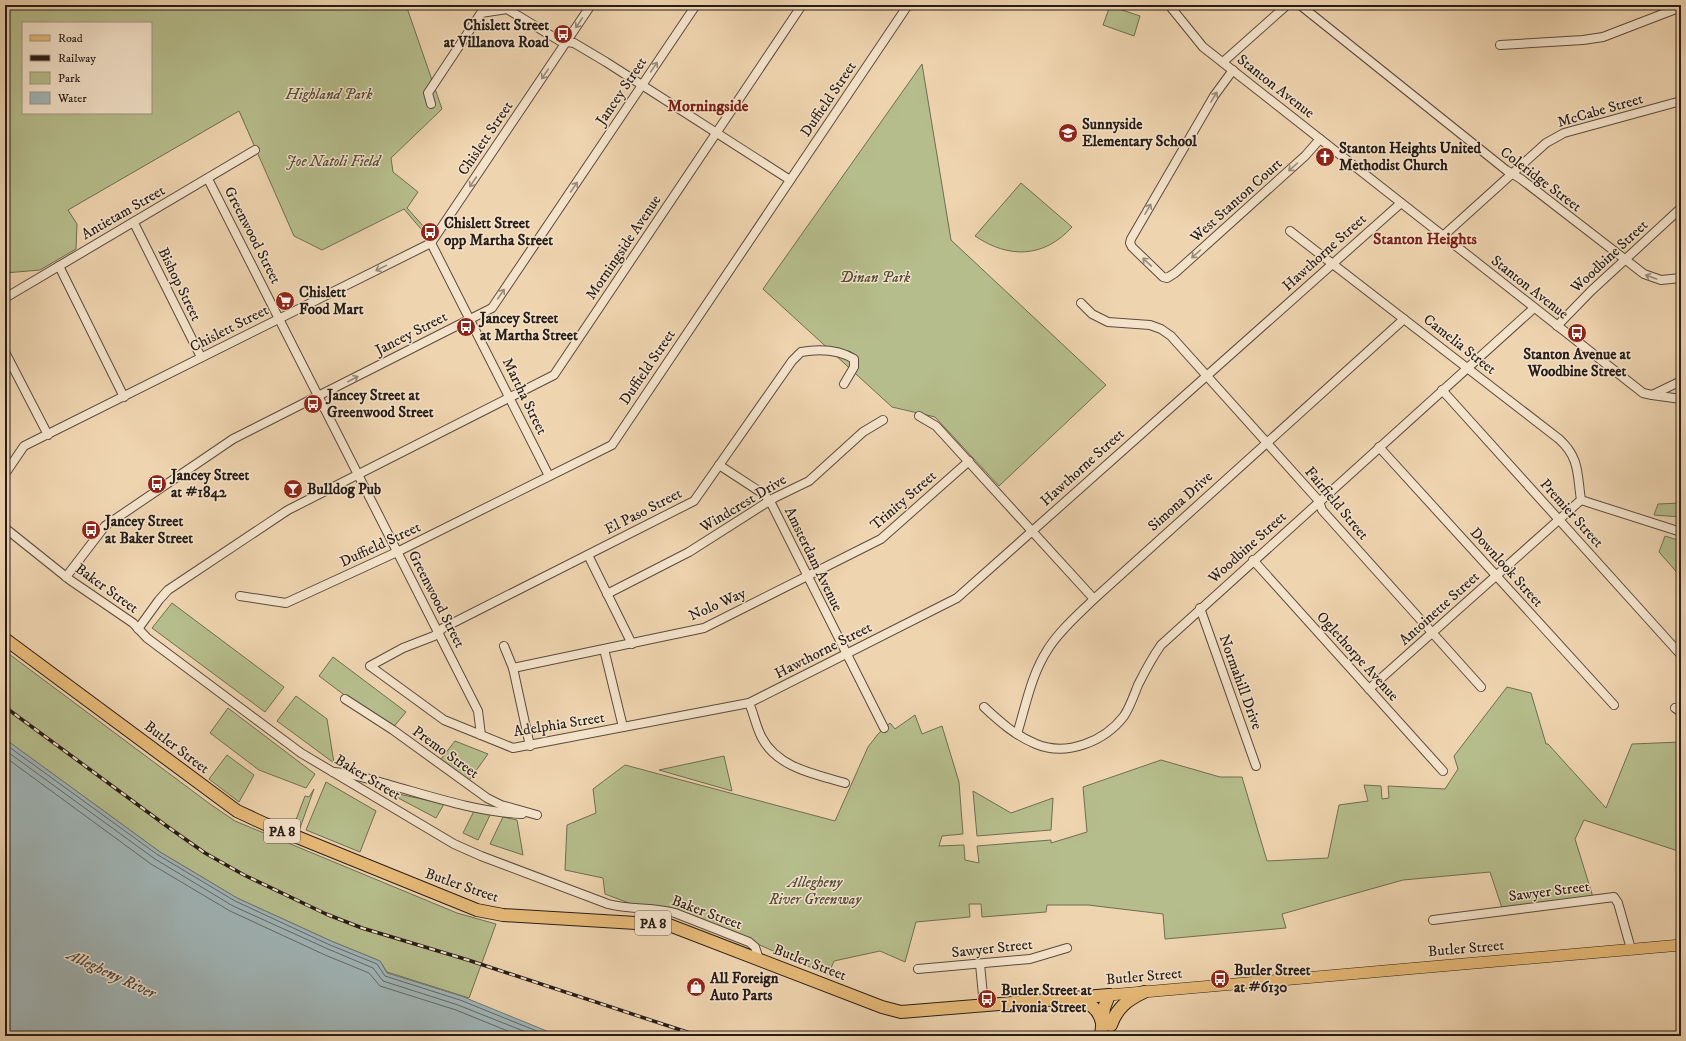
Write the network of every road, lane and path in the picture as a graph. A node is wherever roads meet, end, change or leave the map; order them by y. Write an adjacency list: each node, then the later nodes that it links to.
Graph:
1 (591, 5): 9 (street, Chislett Street, one-way to 9)
2 (696, 5): 13 (street, Jancey Street, one-way to 2)
3 (802, 5): 16 (street, Morningside Avenue)
4 (908, 5): 21 (street, Duffield Street)
5 (1169, 5): 11 (street, Stanton Avenue)
6 (1287, 5): 11 (street)
7 (1300, 5): 19 (street, Coleridge Street)
8 (1681, 7): 10 (street)
9 (567, 42): 13 (street); 15 (street); 27 (street, Chislett Street, one-way to 27)
10 (1500, 45)
11 (1223, 62): 12 (street, Stanton Avenue)
12 (1233, 70): 17 (street, Stanton Avenue); 17 (street, West Stanton Court, one-way to 12)
13 (642, 85): 16 (street); 36 (street, Jancey Street, one-way to 13)
14 (1681, 101): 19 (street, McCabe Street)
15 (431, 104)
16 (717, 132): 21 (street); 49 (street, Morningside Avenue)
17 (1320, 139): 22 (street, Stanton Avenue)
18 (255, 150): 20 (street, Antietam Street)
19 (1512, 174): 26 (street, McCabe Street); 28 (street, Coleridge Street)
20 (208, 179): 24 (street, Antietam Street); 35 (street, Greenwood Street)
21 (790, 180): 60 (street, Duffield Street)
22 (1401, 203): 26 (street, Stanton Avenue); 29 (street, Hawthorne Street)
23 (1681, 208): 28 (street, Woodbine Street)
24 (134, 223): 30 (street, Antietam Street); 40 (street, Bishop Street)
25 (1290, 231): 29 (street, Camelia Street)
26 (1443, 236): 34 (street, Stanton Avenue)
27 (431, 243): 35 (street, Chislett Street, one-way to 35); 36 (street, Martha Street)
28 (1626, 260): 31 (street, Coleridge Street, one-way to 28); 38 (street, Woodbine Street)
29 (1332, 264): 37 (street, Camelia Street); 42 (street, Hawthorne Street)
30 (59, 266): 32 (street, Antietam Street); 48 (street)
31 (1681, 278)
32 (5, 298)
33 (1081, 303): 42 (street, Fairfield Street)
34 (1534, 308): 38 (street, Stanton Avenue); 41 (street, Woodbine Street)
35 (279, 318): 40 (street, Chislett Street); 47 (street, Greenwood Street)
36 (470, 319): 47 (street, Jancey Street, one-way to 36); 49 (street, Martha Street)
37 (1404, 319): 41 (street, Camelia Street); 54 (street, Simona Drive)
38 (1557, 326): 46 (street, Stanton Avenue)
39 (5, 352): 53 (street)
40 (201, 357): 48 (street, Chislett Street)
41 (1467, 368): 45 (street, Woodbine Street); 61 (street, Camelia Street)
42 (1206, 376): 54 (street, Fairfield Street); 66 (street, Hawthorne Street)
43 (1681, 381): 46 (street)
44 (844, 384): 57 (street, El Paso Street)
45 (1442, 390): 55 (street, Woodbine Street); 64 (street, Premier Street)
46 (1652, 395): 50 (street, Stanton Avenue)
47 (318, 396): 59 (street, Greenwood Street); 71 (street, Jancey Street)
48 (124, 397): 53 (street, Chislett Street)
49 (510, 398): 59 (street, Morningside Avenue); 60 (street, Martha Street)
50 (1681, 399)
51 (919, 416): 56 (street)
52 (884, 420): 62 (street, Windcrest Drive)
53 (48, 435): 58 (street, Chislett Street)
54 (1266, 443): 63 (street, Fairfield Street); 76 (street, Simona Drive)
55 (1379, 447): 63 (street, Woodbine Street); 73 (street, Downlook Street)
56 (969, 461): 66 (street); 72 (street, Trinity Street)
57 (719, 465): 62 (street, Amsterdam Avenue); 69 (street, El Paso Street)
58 (6, 470)
59 (358, 475): 68 (street, Greenwood Street); 78 (street, Morningside Avenue)
60 (549, 476): 68 (street, Duffield Street)
61 (1581, 500): 64 (street, Antoinette Street); 67 (street)
62 (770, 501): 72 (street, Amsterdam Avenue); 74 (street, Windcrest Drive)
63 (1319, 501): 70 (street, Woodbine Street); 80 (street, Fairfield Street)
64 (1559, 519): 73 (street, Antoinette Street); 86 (street, Premier Street)
65 (5, 528): 71 (street, Baker Street)
66 (1032, 530): 76 (street); 85 (street, Hawthorne Street)
67 (1681, 532)
68 (397, 552): 75 (street, Duffield Street); 79 (street, Greenwood Street)
69 (588, 555): 74 (street); 79 (street, El Paso Street)
70 (1253, 560): 77 (street, Woodbine Street); 90 (street, Oglethorpe Avenue)
71 (66, 576): 78 (street, Baker Street)
72 (807, 576): 82 (street, Nolo Way); 85 (street, Amsterdam Avenue)
73 (1496, 576): 80 (street, Antoinette Street); 93 (street, Downlook Street)
74 (607, 594): 82 (street)
75 (240, 596)
76 (1094, 599): 97 (street, Simona Drive)
77 (1200, 608): 97 (street, Woodbine Street); 100 (street, Normahill Drive)
78 (138, 628): 102 (street, Baker Street)
79 (438, 633): 87 (street, El Paso Street); 98 (street, Greenwood Street)
80 (1432, 633): 89 (street, Fairfield Street); 90 (street, Antoinette Street)
81 (5, 639): 108 (highway, Butler Street / PA 8)
82 (632, 644): 84 (street)
83 (504, 646): 88 (street)
84 (604, 649): 88 (street); 95 (street)
85 (845, 654): 92 (street, Hawthorne Street); 96 (street, Amsterdam Avenue)
86 (1681, 655)
87 (370, 666): 98 (street, Adelphia Street)
88 (513, 668): 99 (street)
89 (1481, 687)
90 (1369, 689): 101 (street, Oglethorpe Avenue)
91 (345, 699): 102 (street, Premo Street)
92 (749, 703): 95 (street, Adelphia Street); 103 (street)
93 (1614, 705)
94 (984, 707): 97 (street, Woodbine Street)
95 (623, 727): 99 (street, Adelphia Street)
96 (884, 728)
97 (1017, 734)
98 (481, 735): 99 (street, Adelphia Street)
99 (530, 746)
100 (1256, 766)
101 (1443, 771)
102 (332, 772): 108 (street, Baker Street)
103 (845, 783)
104 (1433, 920): 107 (street, Sawyer Street)
105 (1681, 945): 107 (main road, Butler Street)
106 (1067, 948): 109 (street, Sawyer Street)
107 (1631, 949): 111 (main road, Butler Street)
108 (759, 959): 114 (highway, Butler Street / PA 8)
109 (980, 964): 110 (street, Sawyer Street); 114 (street)
110 (918, 969)
111 (1144, 992): 112 (main road, Butler Street); 115 (highway)
112 (1110, 995): 113 (highway, Butler Street / PA 8); 115 (highway)
113 (1074, 998): 114 (highway, Butler Street / PA 8); 115 (highway)
114 (984, 1006)
115 (1107, 1019): 116 (highway)
116 (1101, 1036)

